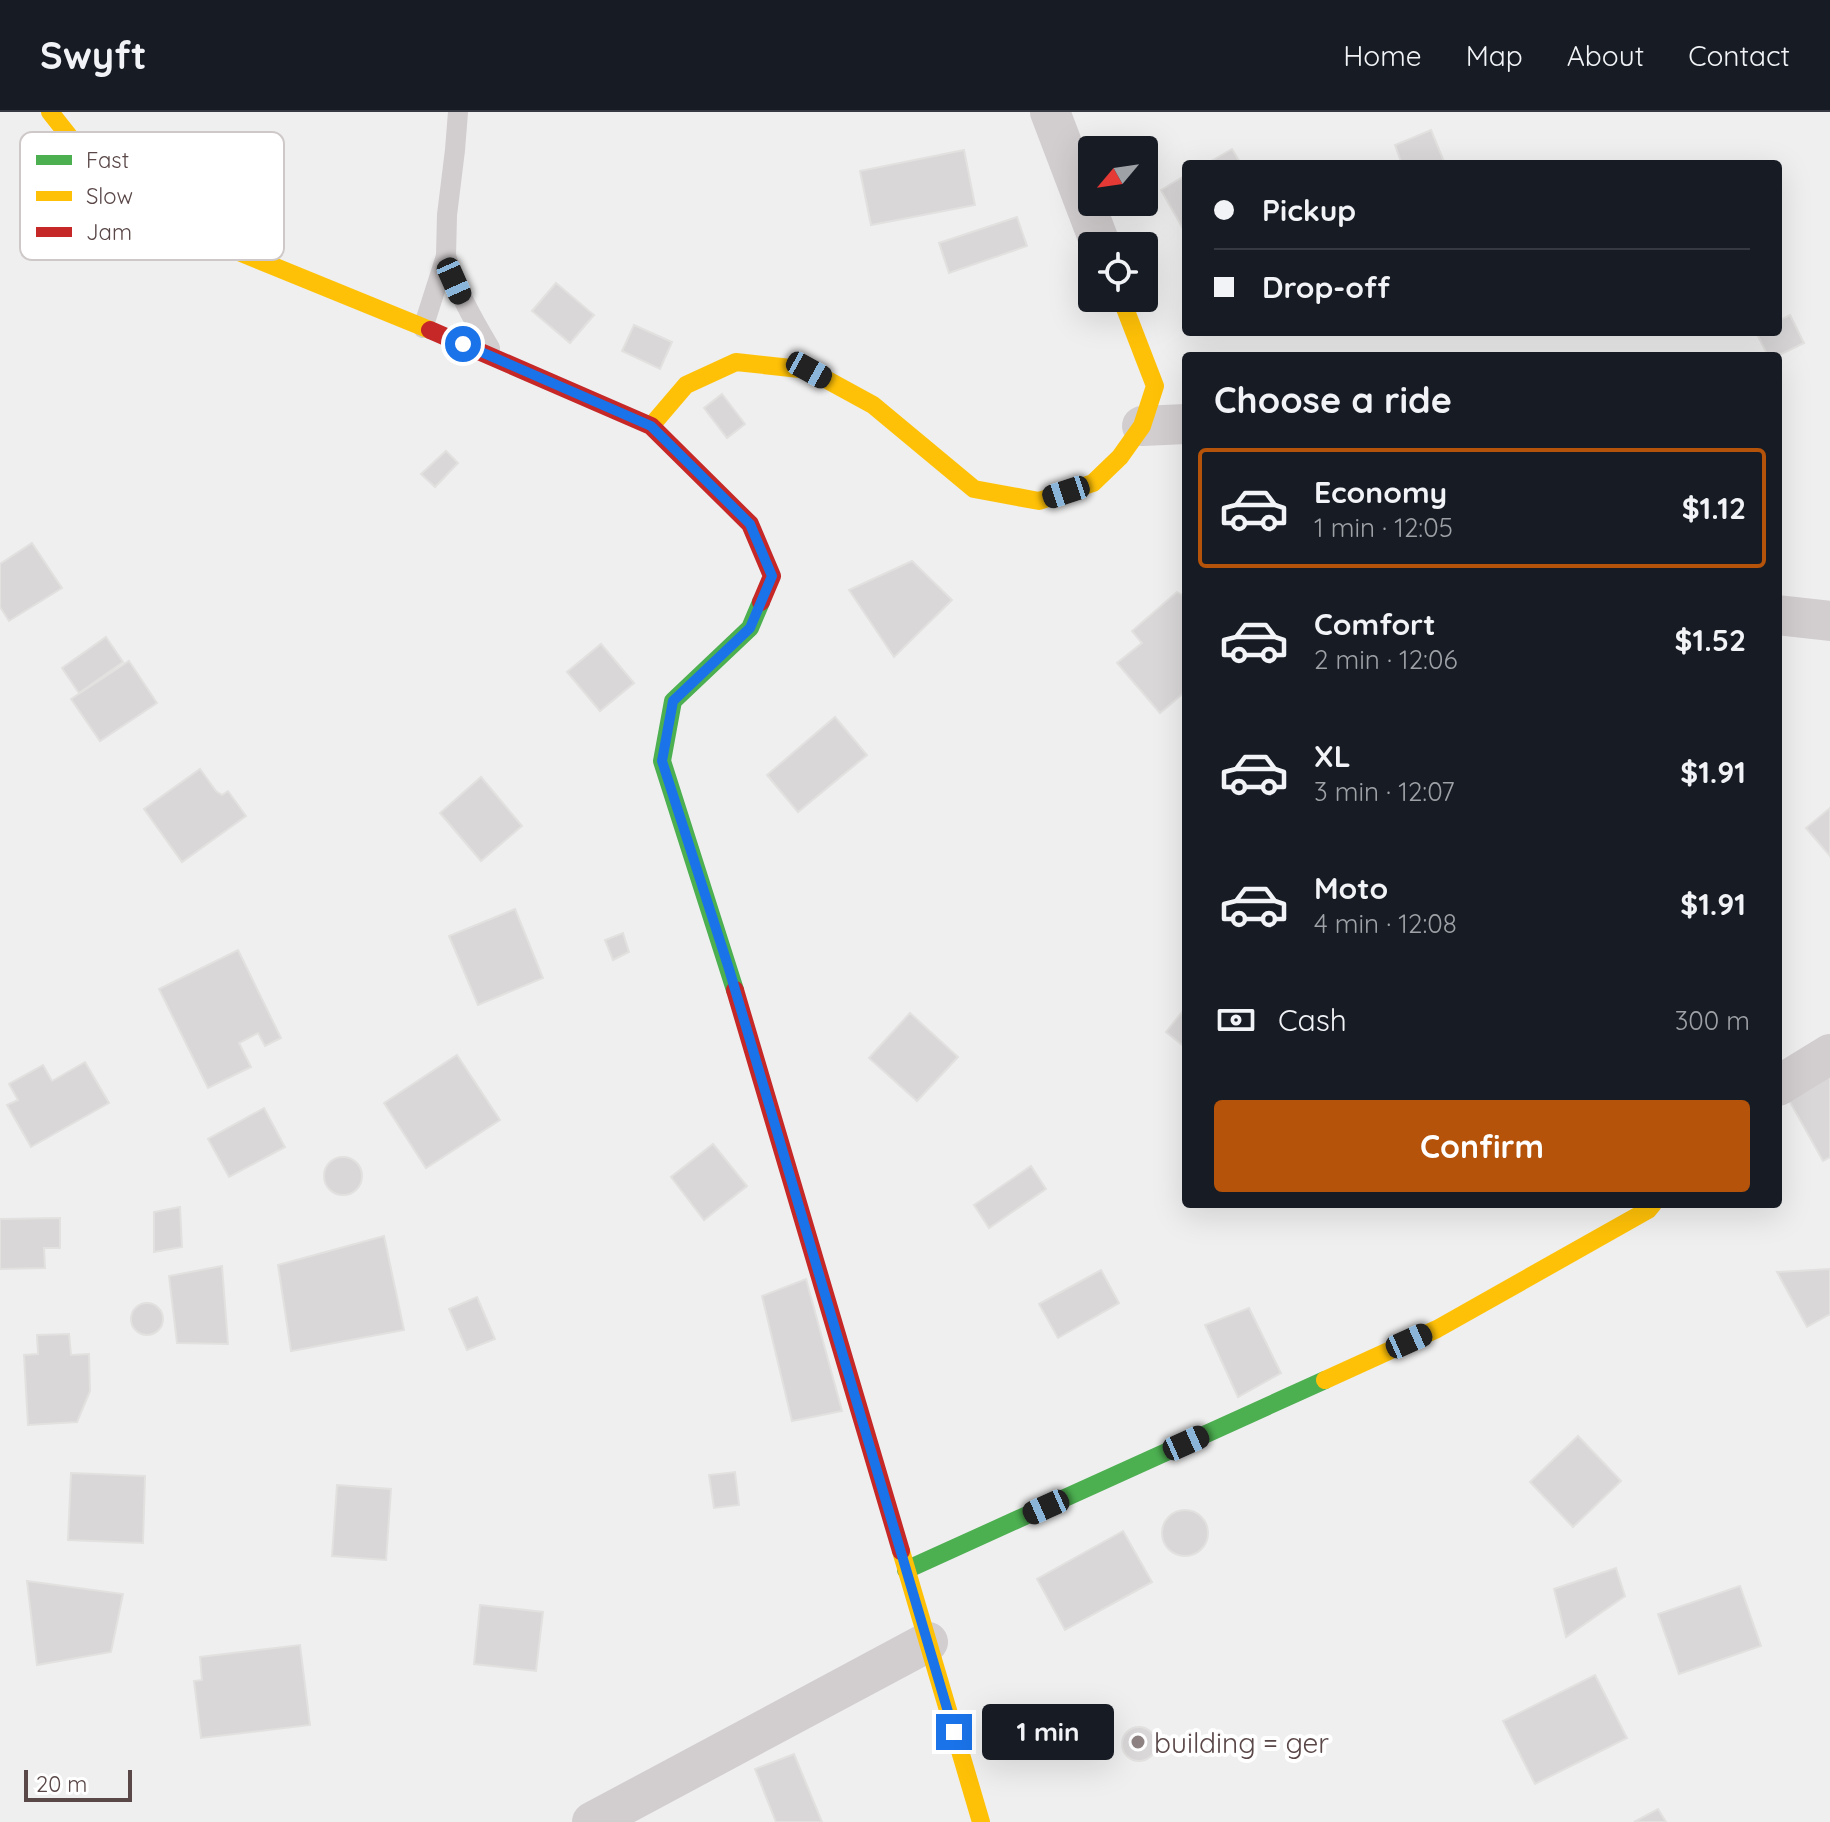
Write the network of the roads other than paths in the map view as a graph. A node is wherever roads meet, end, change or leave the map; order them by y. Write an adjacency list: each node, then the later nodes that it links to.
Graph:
1 (50, 112): 4 (street)
2 (458, 112): 6 (lane)
3 (1050, 112): 5 (street)
4 (66, 132)
5 (1096, 232)
6 (446, 256): 9 (lane); 10 (lane)
7 (257, 260): 9 (street)
8 (1126, 312): 13 (street)
9 (423, 328): 10 (street)
10 (496, 358): 12 (street)
11 (1182, 424): 13 (street)
12 (651, 426): 13 (street); 19 (street)
13 (1142, 426)
14 (1782, 615): 15 (street)
15 (1830, 621)
16 (1830, 1054): 17 (street)
17 (1782, 1084)
18 (1650, 1208): 19 (street)
19 (906, 1570): 20 (street)
20 (928, 1642): 21 (street); 22 (street)
21 (592, 1822)
22 (981, 1822)

